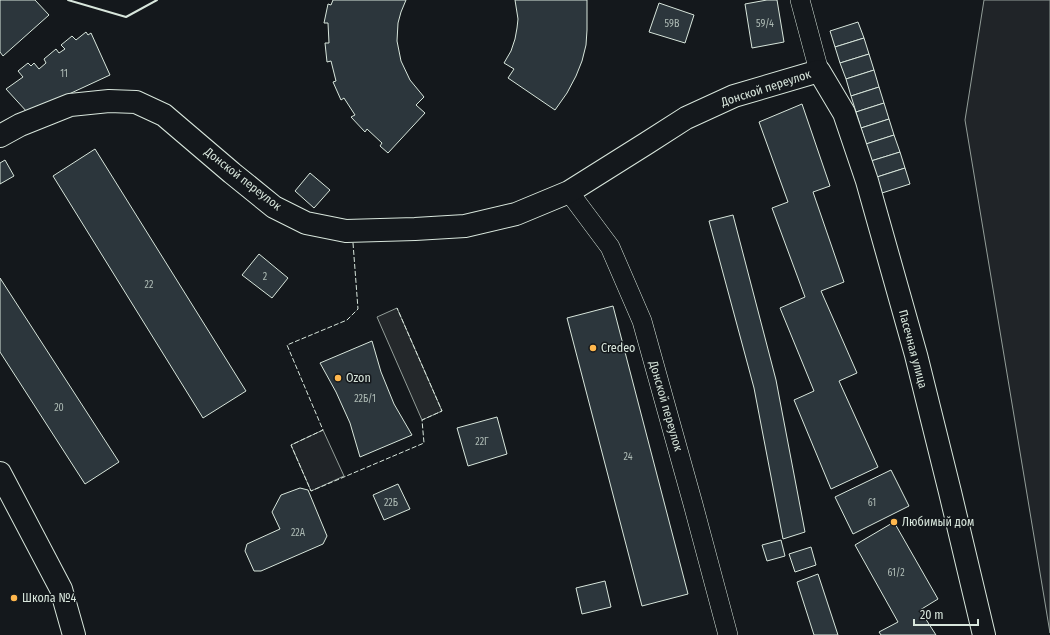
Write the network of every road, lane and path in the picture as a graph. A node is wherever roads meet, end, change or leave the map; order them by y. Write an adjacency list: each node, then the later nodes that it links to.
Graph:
1 (800, 0): 2 (street)
2 (819, 71): 4 (street, Донской переулок); 8 (street, Пасечная улица)
3 (0, 136): 4 (street, Донской переулок)
4 (569, 192): 7 (street, Донской переулок)
5 (0, 473): 6 (street)
6 (74, 635)
7 (728, 635)
8 (984, 635)

